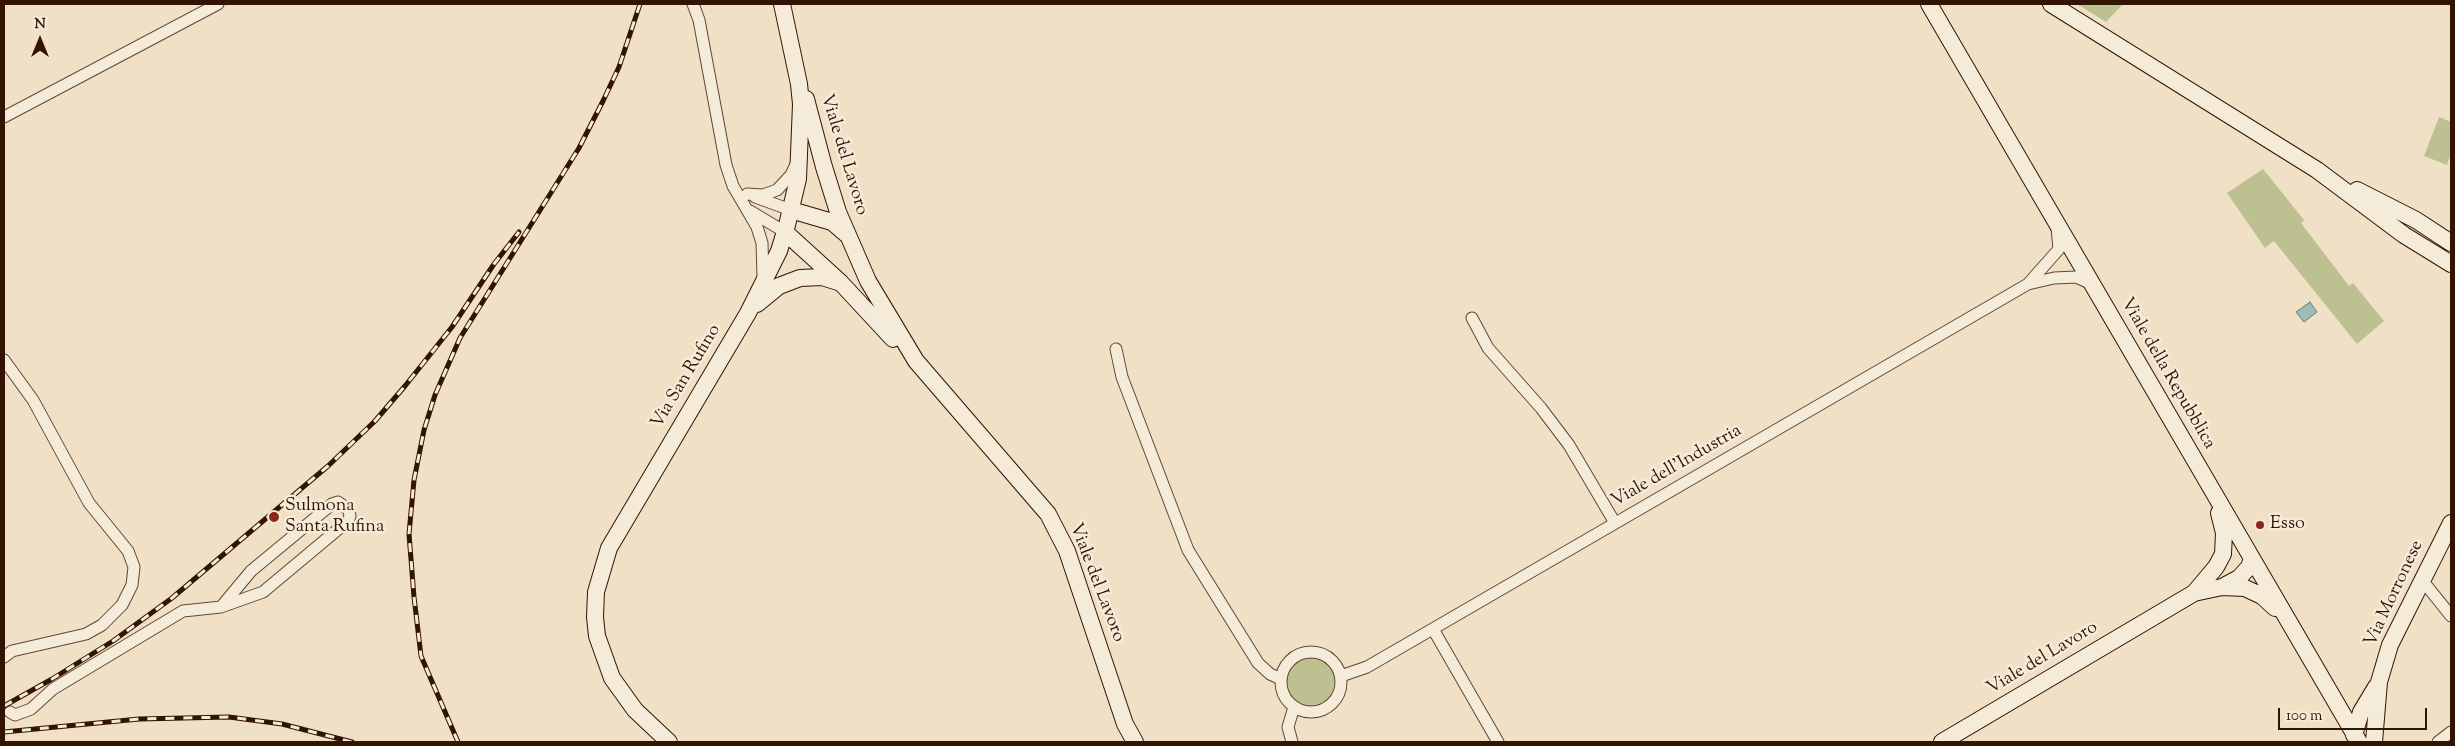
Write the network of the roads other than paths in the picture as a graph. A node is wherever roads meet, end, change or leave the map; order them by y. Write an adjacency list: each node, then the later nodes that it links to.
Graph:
1 (218, 4): 11 (street)
2 (693, 4): 14 (street)
3 (782, 4): 10 (street, Via San Rufino)
4 (1929, 4): 8 (street, Viale della Repubblica)
5 (1934, 4): 8 (street, Viale della Repubblica)
6 (2051, 4): 9 (street)
7 (2058, 4): 9 (street)
8 (1942, 24): 16 (street, Viale della Repubblica)
9 (2094, 29): 13 (street)
10 (799, 84): 12 (street, Via San Rufino); 18 (street, Viale del Lavoro)
11 (4, 117)
12 (800, 155): 14 (street); 15 (street, Via San Rufino)
13 (2317, 170): 19 (street); 22 (street)
14 (745, 199): 15 (street); 17 (street); 28 (street)
15 (791, 210): 17 (street, Via San Rufino); 18 (street, Viale del Lavoro)
16 (2057, 224): 20 (street, Viale della Repubblica); 21 (street, Viale dell'Industria)
17 (785, 232): 25 (street, Viale del Lavoro); 28 (street, Via San Rufino)
18 (849, 238): 33 (street, Viale del Lavoro)
19 (2450, 241)
20 (2077, 258): 21 (street); 24 (street, Viale dell'Industria); 27 (street, Viale della Repubblica)
21 (2051, 260): 26 (street, Viale dell'Industria)
22 (2444, 260): 23 (street)
23 (2451, 275)
24 (2054, 278): 26 (street, Viale dell'Industria); 27 (street, Viale dell'Industria)
25 (841, 283): 29 (street); 33 (street, Viale del Lavoro)
26 (2028, 284): 35 (street, Viale dell'Industria)
27 (2092, 284): 34 (street, Viale della Repubblica)
28 (761, 289): 29 (street, Via San Rufino)
29 (748, 313): 57 (street, Via San Rufino)
30 (1472, 318): 35 (street)
31 (1116, 348): 48 (street)
32 (4, 360): 46 (street)
33 (916, 361): 58 (street, Viale del Lavoro)
34 (2215, 496): 37 (street, Viale della Repubblica); 38 (street)
35 (1615, 523): 45 (street, Viale dell'Industria)
36 (2450, 532): 39 (street, Via Morronese)
37 (2252, 558): 38 (street); 40 (street); 44 (street, Viale della Repubblica)
38 (2216, 567): 41 (street)
39 (2422, 580): 43 (street); 49 (street, Via Morronese)
40 (2222, 587): 41 (street); 44 (street)
41 (2194, 593): 61 (street, Viale del Lavoro)
42 (221, 607): 42 (street); 53 (street)
43 (2451, 616)
44 (2287, 620): 50 (street, Viale della Repubblica)
45 (1433, 628): 47 (street, Viale dell'Industria); 60 (street)
46 (4, 657)
47 (1341, 676): 48 (street); 52 (street)
48 (1281, 679): 52 (street)
49 (2379, 682): 51 (street, Via Morronese); 54 (street, Via Morronese)
50 (2333, 698): 51 (street); 56 (street, Viale della Repubblica)
51 (2367, 702): 56 (street, Via Morronese)
52 (1294, 707): 59 (street)
53 (10, 712)
54 (2375, 716): 56 (street); 62 (street, Via Morronese)
55 (2451, 732): 63 (street)
56 (2356, 738)
57 (669, 742)
58 (1135, 742)
59 (1292, 742)
60 (1498, 742)
61 (1942, 742)
62 (2374, 742)
63 (2438, 742)

